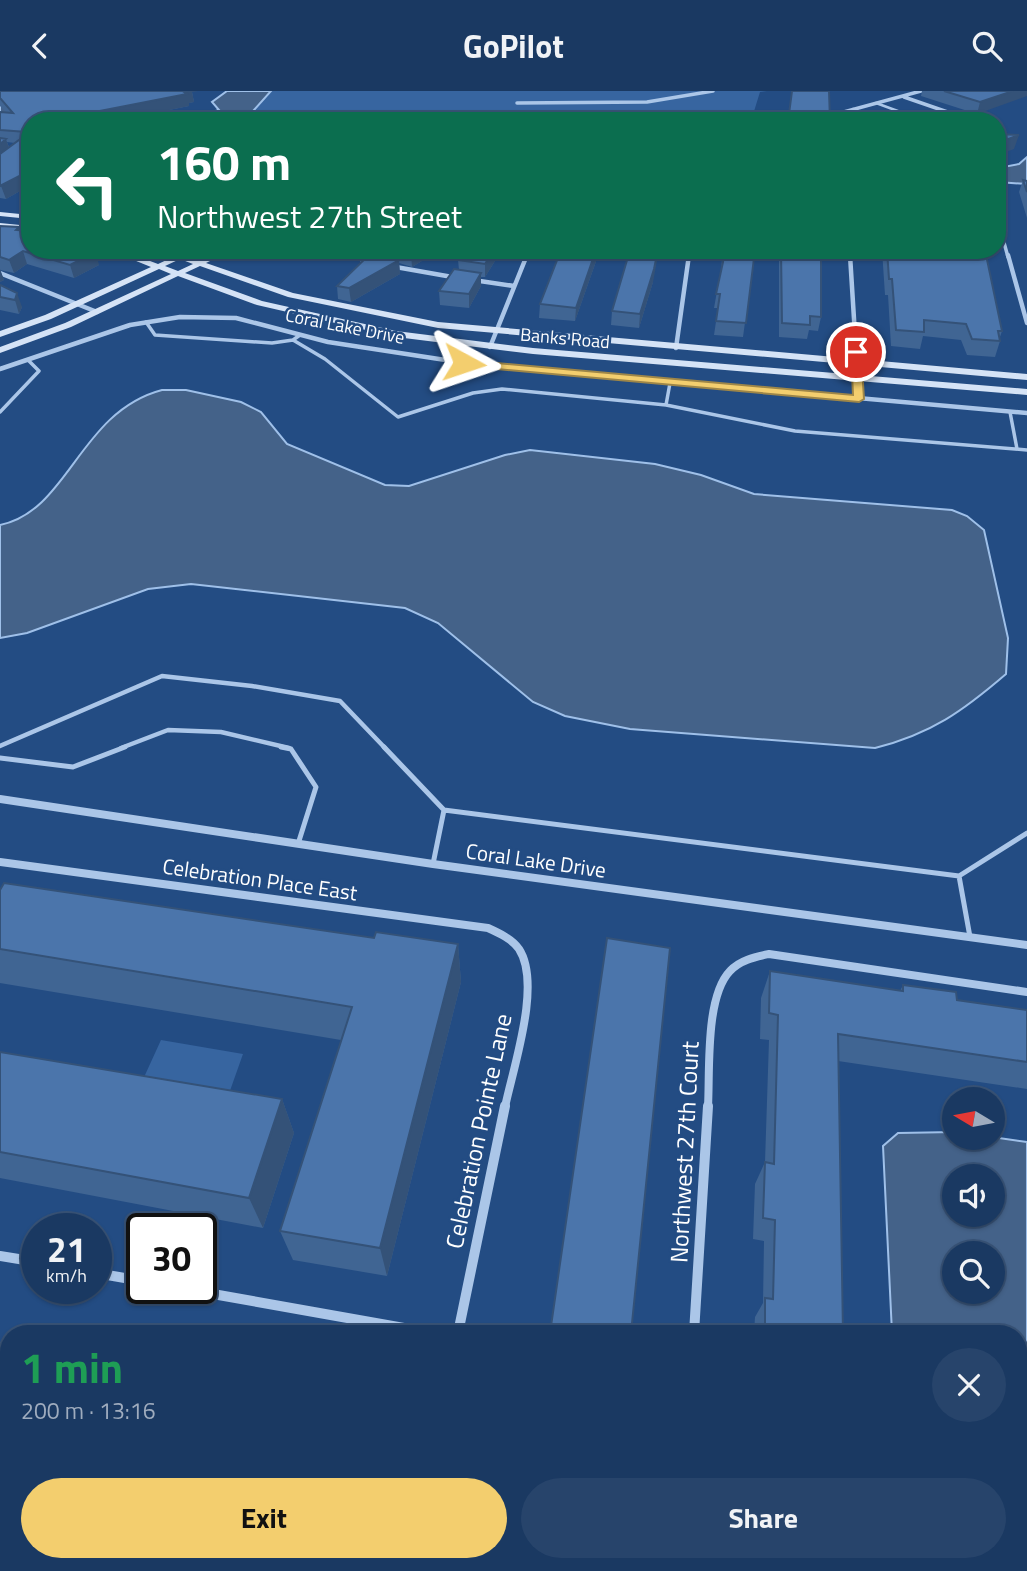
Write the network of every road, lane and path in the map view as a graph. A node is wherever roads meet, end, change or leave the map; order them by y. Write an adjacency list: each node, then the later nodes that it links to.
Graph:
1 (713, 91): 4 (street)
2 (921, 91): 3 (street)
3 (902, 96): 5 (street); 10 (street)
4 (517, 103)
5 (876, 103): 6 (street); 9 (lane)
6 (853, 109): 7 (street); 8 (lane)
7 (843, 112)
8 (860, 112)
9 (900, 112)
10 (948, 112)
11 (0, 214): 12 (street)
12 (21, 216)
13 (0, 225): 14 (street)
14 (21, 227)
15 (1006, 249): 34 (street)
16 (137, 259): 27 (street, Banks Road)
17 (175, 259): 27 (street)
18 (184, 259): 25 (street, Banks Road)
19 (209, 259): 25 (street)
20 (361, 259): 24 (street)
21 (525, 259): 30 (street)
22 (690, 259): 40 (street)
23 (850, 259): 43 (street)
24 (374, 262)
25 (198, 264): 29 (street); 35 (street, Banks Road)
26 (387, 266): 30 (street)
27 (158, 267): 29 (street, Banks Road); 31 (street)
28 (0, 273): 31 (street)
29 (177, 274): 32 (street); 39 (street, Banks Road)
30 (514, 286): 35 (street)
31 (79, 303): 32 (street); 36 (street)
32 (97, 312): 41 (street)
33 (146, 322): 37 (street, Coral Lake Drive); 38 (lane); 42 (street, Coral Lake Drive)
34 (1027, 323)
35 (496, 332): 39 (street); 40 (street, Banks Road)
36 (0, 334)
37 (300, 335): 38 (lane); 47 (street, Coral Lake Drive)
38 (293, 340): 50 (lane)
39 (490, 347): 46 (street, Banks Road)
40 (676, 348): 43 (street, Banks Road)
41 (0, 349)
42 (28, 360): 44 (street, Coral Lake Drive); 51 (lane)
43 (856, 362): 45 (street, Banks Road); 46 (street)
44 (0, 369)
45 (1027, 377)
46 (857, 378): 48 (street, Banks Road); 49 (street)
47 (670, 383): 49 (street, Coral Lake Drive); 50 (lane)
48 (1027, 392)
49 (859, 399): 52 (street, Coral Lake Drive)
50 (666, 405): 54 (lane)
51 (0, 412)
52 (1010, 412): 53 (street, Coral Lake Drive); 54 (lane)
53 (1027, 413)
54 (1017, 449): 55 (lane)
55 (1027, 450)
56 (0, 747): 59 (lane)
57 (0, 758): 61 (lane)
58 (0, 799): 61 (street, Coral Lake Drive)
59 (444, 810): 63 (lane); 64 (lane)
60 (1027, 833): 64 (lane)
61 (298, 843): 63 (street, Coral Lake Drive)
62 (0, 862): 66 (street, Celebration Place East)
63 (433, 864): 65 (street, Coral Lake Drive)
64 (959, 876): 65 (lane)
65 (970, 937): 67 (street, Coral Lake Drive)
66 (513, 939): 73 (street, Celebration Pointe Lane)
67 (1027, 945)
68 (1027, 992): 74 (street, Northwest 27th Court)
69 (0, 1256): 70 (street)
70 (21, 1259)
71 (217, 1295): 72 (street)
72 (387, 1325)
73 (460, 1325)
74 (694, 1325)

